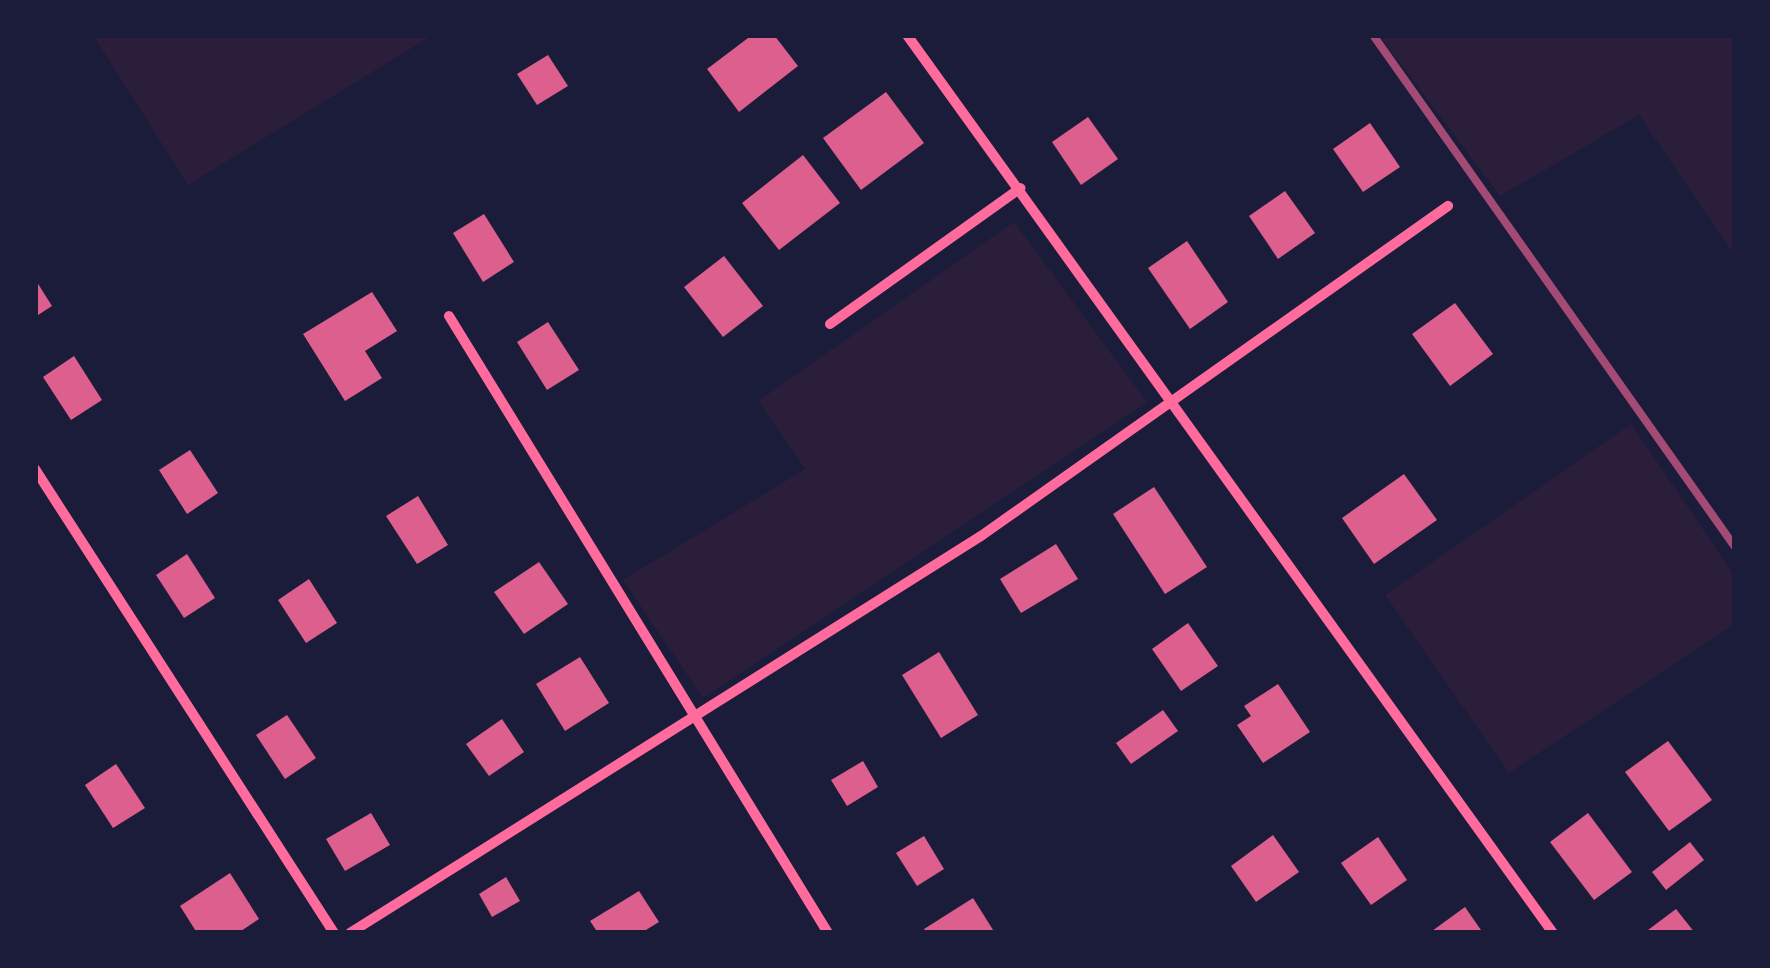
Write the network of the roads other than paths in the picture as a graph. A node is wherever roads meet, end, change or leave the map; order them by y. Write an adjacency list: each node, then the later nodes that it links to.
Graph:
1 (907, 35): 2 (street)
2 (1021, 188): 5 (street); 6 (street)
3 (1448, 206): 6 (street)
4 (449, 316): 8 (street)
5 (830, 324)
6 (1174, 400): 8 (street); 12 (street)
7 (35, 469): 9 (street)
8 (690, 722): 10 (street); 11 (street)
9 (334, 933)
10 (350, 933)
11 (828, 933)
12 (1554, 933)

